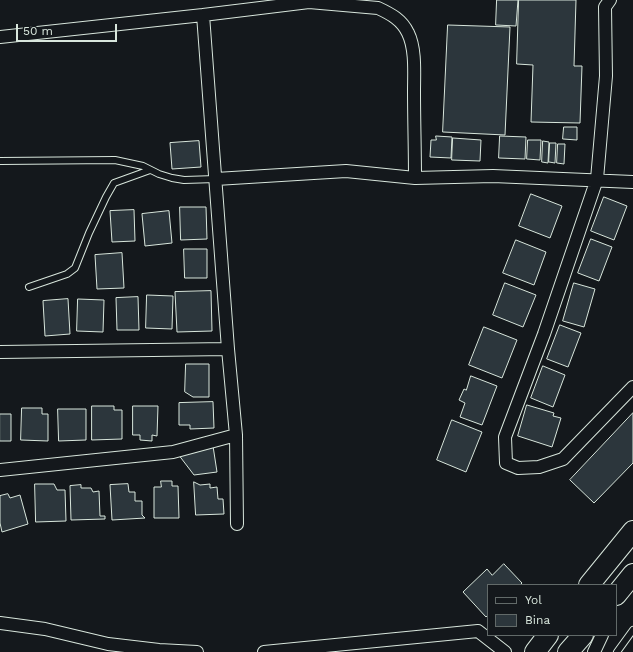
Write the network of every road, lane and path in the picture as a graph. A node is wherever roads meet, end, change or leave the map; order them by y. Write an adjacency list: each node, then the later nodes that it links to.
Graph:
1 (605, 2): 8 (street)
2 (203, 15): 3 (street); 6 (street); 7 (street)
3 (0, 37)
4 (0, 161): 5 (lane)
5 (150, 170): 7 (lane); 10 (lane)
6 (415, 178): 7 (street); 8 (street)
7 (216, 179): 11 (street)
8 (597, 179): 9 (street); 13 (street)
9 (633, 182)
10 (29, 287)
11 (228, 349): 12 (street); 14 (street)
12 (0, 352)
13 (633, 387)
14 (236, 435): 15 (street); 16 (street)
15 (0, 470)
16 (237, 524)
17 (633, 531): 19 (highway)
18 (633, 574): 20 (highway)
19 (590, 584)
20 (617, 594)
21 (0, 623): 26 (street)
22 (633, 630): 32 (lane)
23 (547, 636): 29 (highway)
24 (582, 636): 30 (highway)
25 (602, 636): 31 (street)
26 (197, 652)
27 (264, 652): 28 (street)
28 (505, 652)
29 (535, 652)
30 (568, 652)
31 (594, 652)
32 (617, 652)

